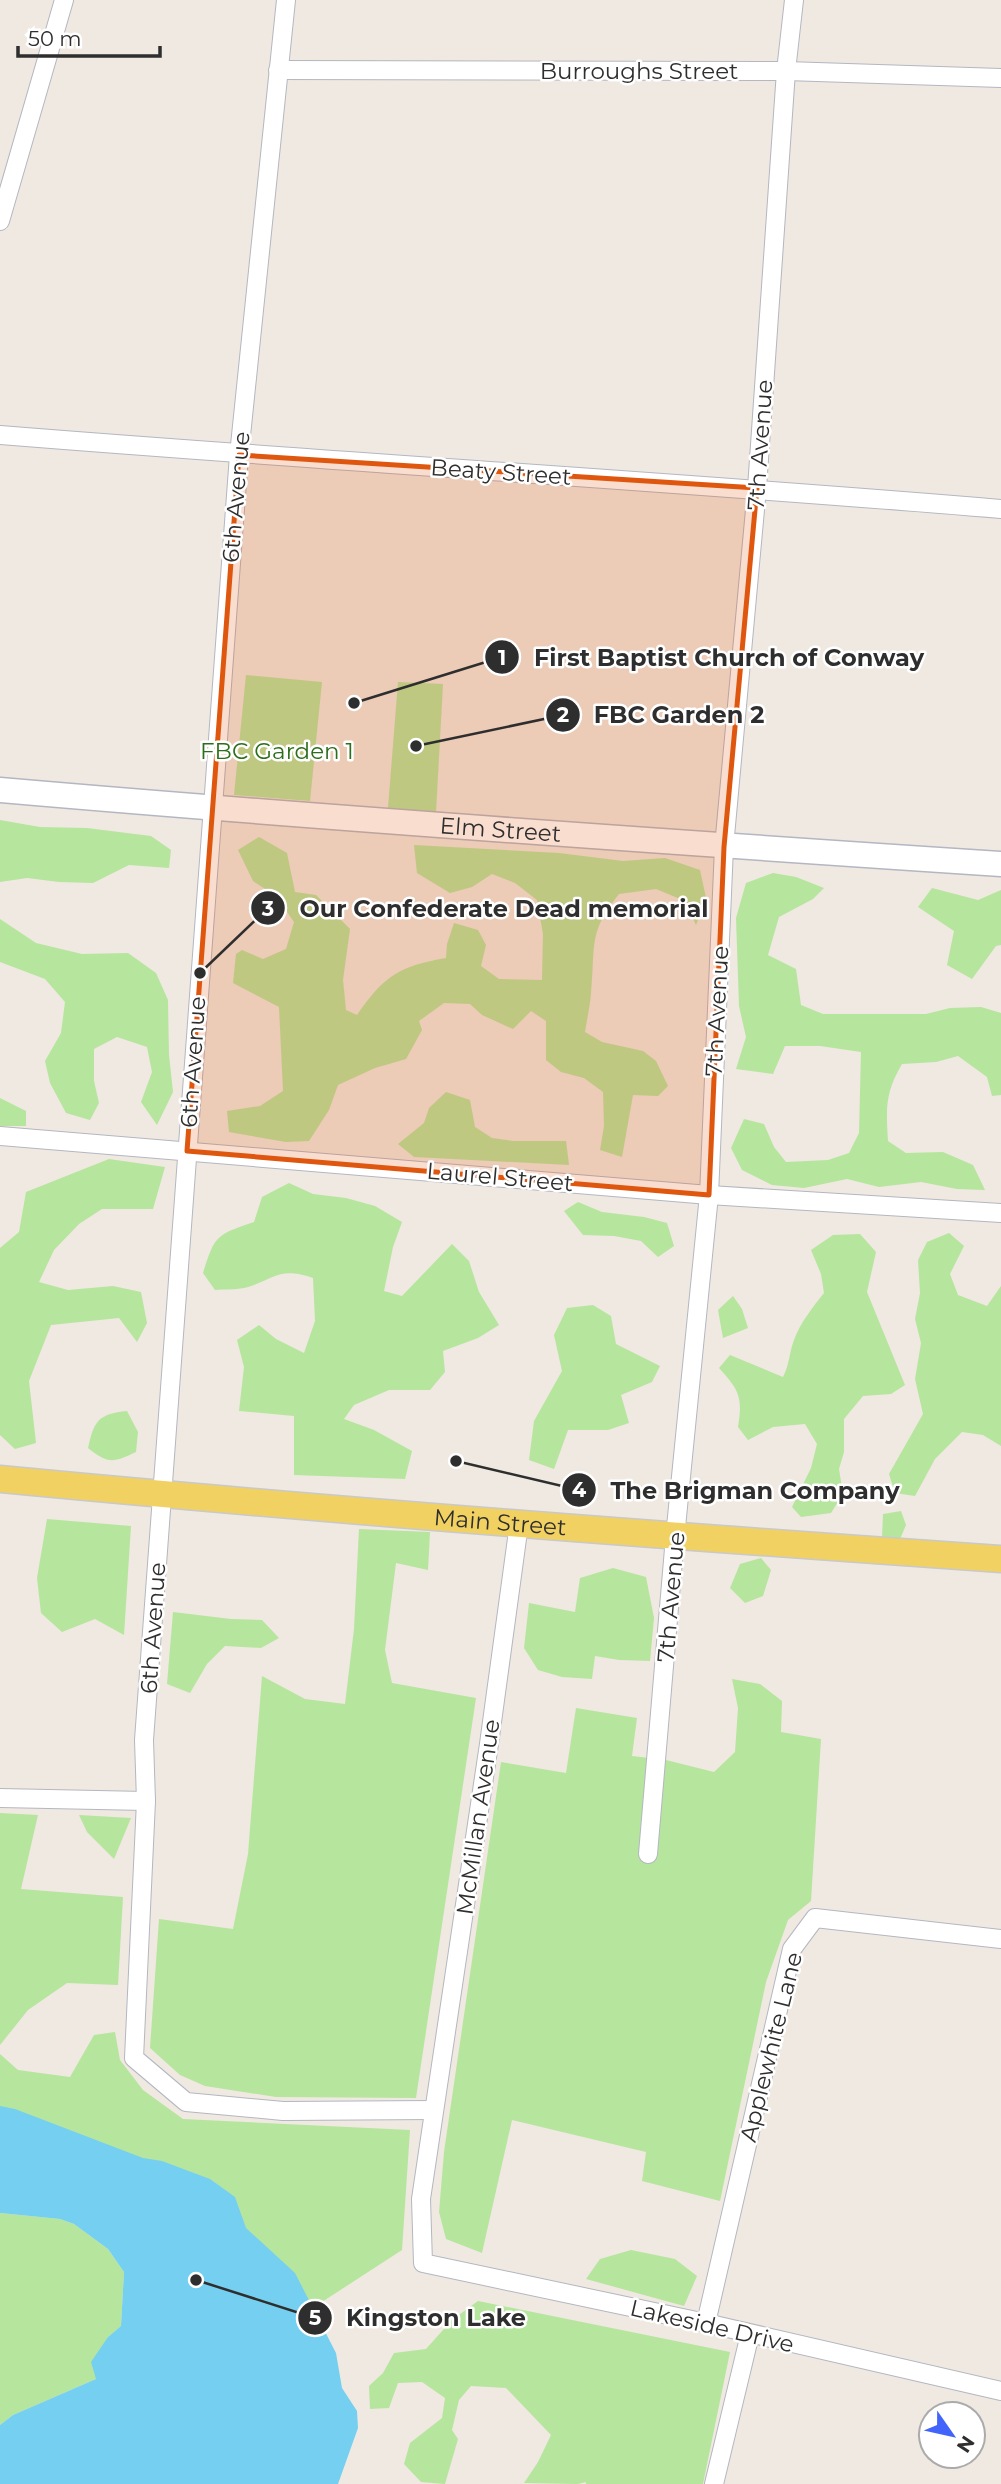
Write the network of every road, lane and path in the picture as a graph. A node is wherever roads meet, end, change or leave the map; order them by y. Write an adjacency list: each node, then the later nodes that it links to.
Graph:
1 (64, 0): 7 (street)
2 (286, 0): 4 (street, 6th Avenue)
3 (794, 0): 5 (street, 7th Avenue)
4 (278, 70): 5 (street, Burroughs Street); 9 (street, 6th Avenue)
5 (786, 71): 6 (street, Burroughs Street); 10 (street, 7th Avenue)
6 (1001, 78)
7 (0, 221)
8 (0, 435): 9 (street, Beaty Street)
9 (239, 455): 10 (street, Beaty Street); 13 (street, 6th Avenue)
10 (757, 488): 11 (street, Beaty Street); 14 (street, 7th Avenue)
11 (1001, 509)
12 (0, 790): 13 (street, Elm Street)
13 (212, 808): 14 (street, Elm Street); 17 (street, 6th Avenue)
14 (724, 847): 15 (street, Elm Street); 18 (street, 7th Avenue)
15 (1001, 864)
16 (0, 1136): 17 (street, Laurel Street)
17 (187, 1151): 18 (street, Laurel Street); 21 (street, 6th Avenue)
18 (709, 1195): 19 (street, Laurel Street); 23 (street, 7th Avenue)
19 (1001, 1213)
20 (0, 1479): 21 (main road, Main Street)
21 (163, 1495): 22 (main road, Main Street); 26 (street, 6th Avenue)
22 (519, 1524): 23 (main road, Main Street); 29 (street, McMillan Avenue)
23 (676, 1537): 24 (main road, Main Street); 27 (street, 7th Avenue)
24 (1001, 1559)
25 (0, 1798): 26 (street)
26 (146, 1801): 29 (street, 6th Avenue)
27 (649, 1854)
28 (1001, 1939): 31 (street, Applewhite Lane)
29 (433, 2110): 30 (street, McMillan Avenue)
30 (423, 2263): 31 (street, Lakeside Drive)
31 (706, 2323): 32 (street, Lakeside Drive)
32 (750, 2334): 33 (street, Lakeside Drive); 34 (street)
33 (1001, 2391)
34 (714, 2484)

